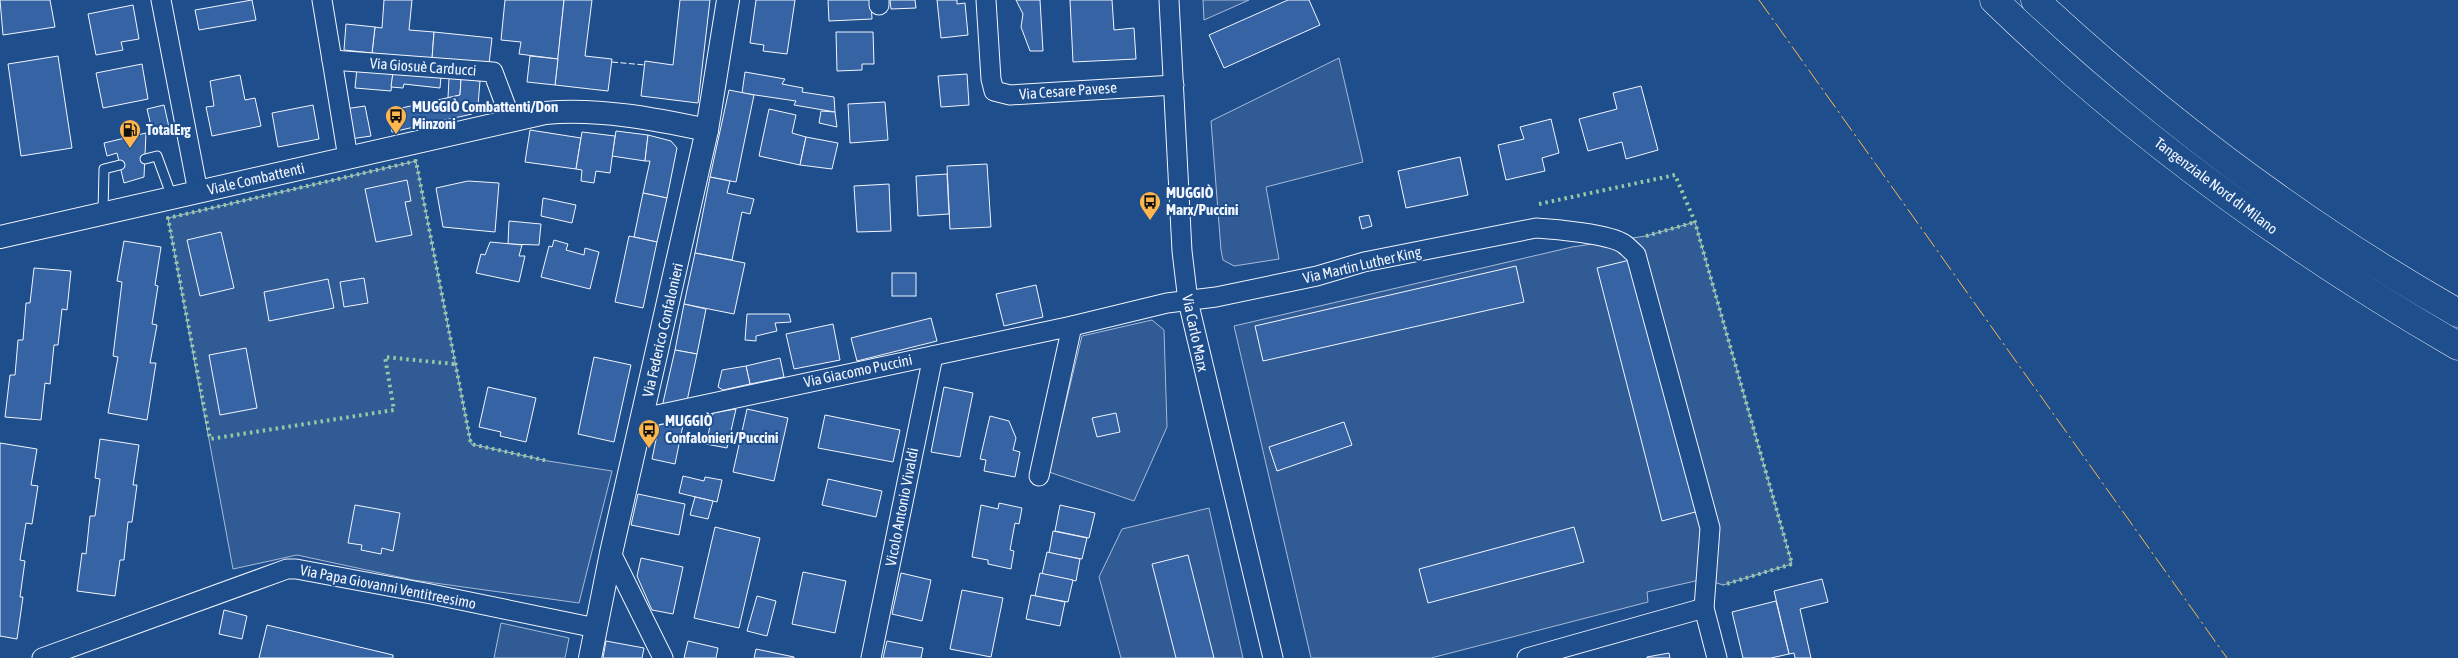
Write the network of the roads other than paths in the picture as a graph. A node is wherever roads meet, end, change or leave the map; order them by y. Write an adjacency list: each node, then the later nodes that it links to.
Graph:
1 (161, 0): 15 (street)
2 (322, 0): 8 (street)
3 (728, 0): 11 (street, Via Federico Confalonieri)
4 (986, 0): 9 (street, Via Cesare Pavese)
5 (1169, 0): 9 (street, Via Carlo Marx)
6 (1994, 0): 22 (highway, Tangenziale Nord di Milano)
7 (2035, 0): 20 (highway, Tangenziale Nord di Milano)
8 (332, 60): 10 (street, Via Giosuè Carducci); 12 (street)
9 (1174, 85): 19 (street, Via Carlo Marx)
10 (511, 120): 11 (street, Viale Combattenti); 12 (street, Viale Combattenti)
11 (708, 130): 24 (street, Via Federico Confalonieri)
12 (348, 158): 15 (street, Viale Combattenti)
13 (145, 159): 16 (lane)
14 (120, 165): 17 (lane)
15 (198, 192): 16 (street, Viale Combattenti)
16 (172, 198): 17 (street, Viale Combattenti)
17 (103, 214): 18 (street, Viale Combattenti)
18 (0, 237)
19 (1188, 301): 21 (street, Via Giacomo Puccini); 27 (street, Via Martin Luther King); 34 (street, Via Carlo Marx)
20 (2458, 313)
21 (1072, 326): 23 (street, Via Giacomo Puccini); 25 (street)
22 (2458, 346)
23 (933, 356): 24 (street, Via Giacomo Puccini); 33 (street, Vicolo Antonio Vivaldi)
24 (643, 418): 26 (street, Via Federico Confalonieri)
25 (1039, 476)
26 (611, 553): 28 (street, Via Federico Confalonieri); 32 (street)
27 (1704, 608): 29 (street); 36 (street, Via Martin Luther King)
28 (596, 628): 30 (street, Via Papa Giovanni Ventitreesimo); 31 (street, Via Federico Confalonieri)
29 (1586, 650): 35 (street)
30 (42, 658)
31 (590, 658)
32 (663, 658)
33 (871, 658)
34 (1273, 658)
35 (1527, 658)
36 (1717, 658)

